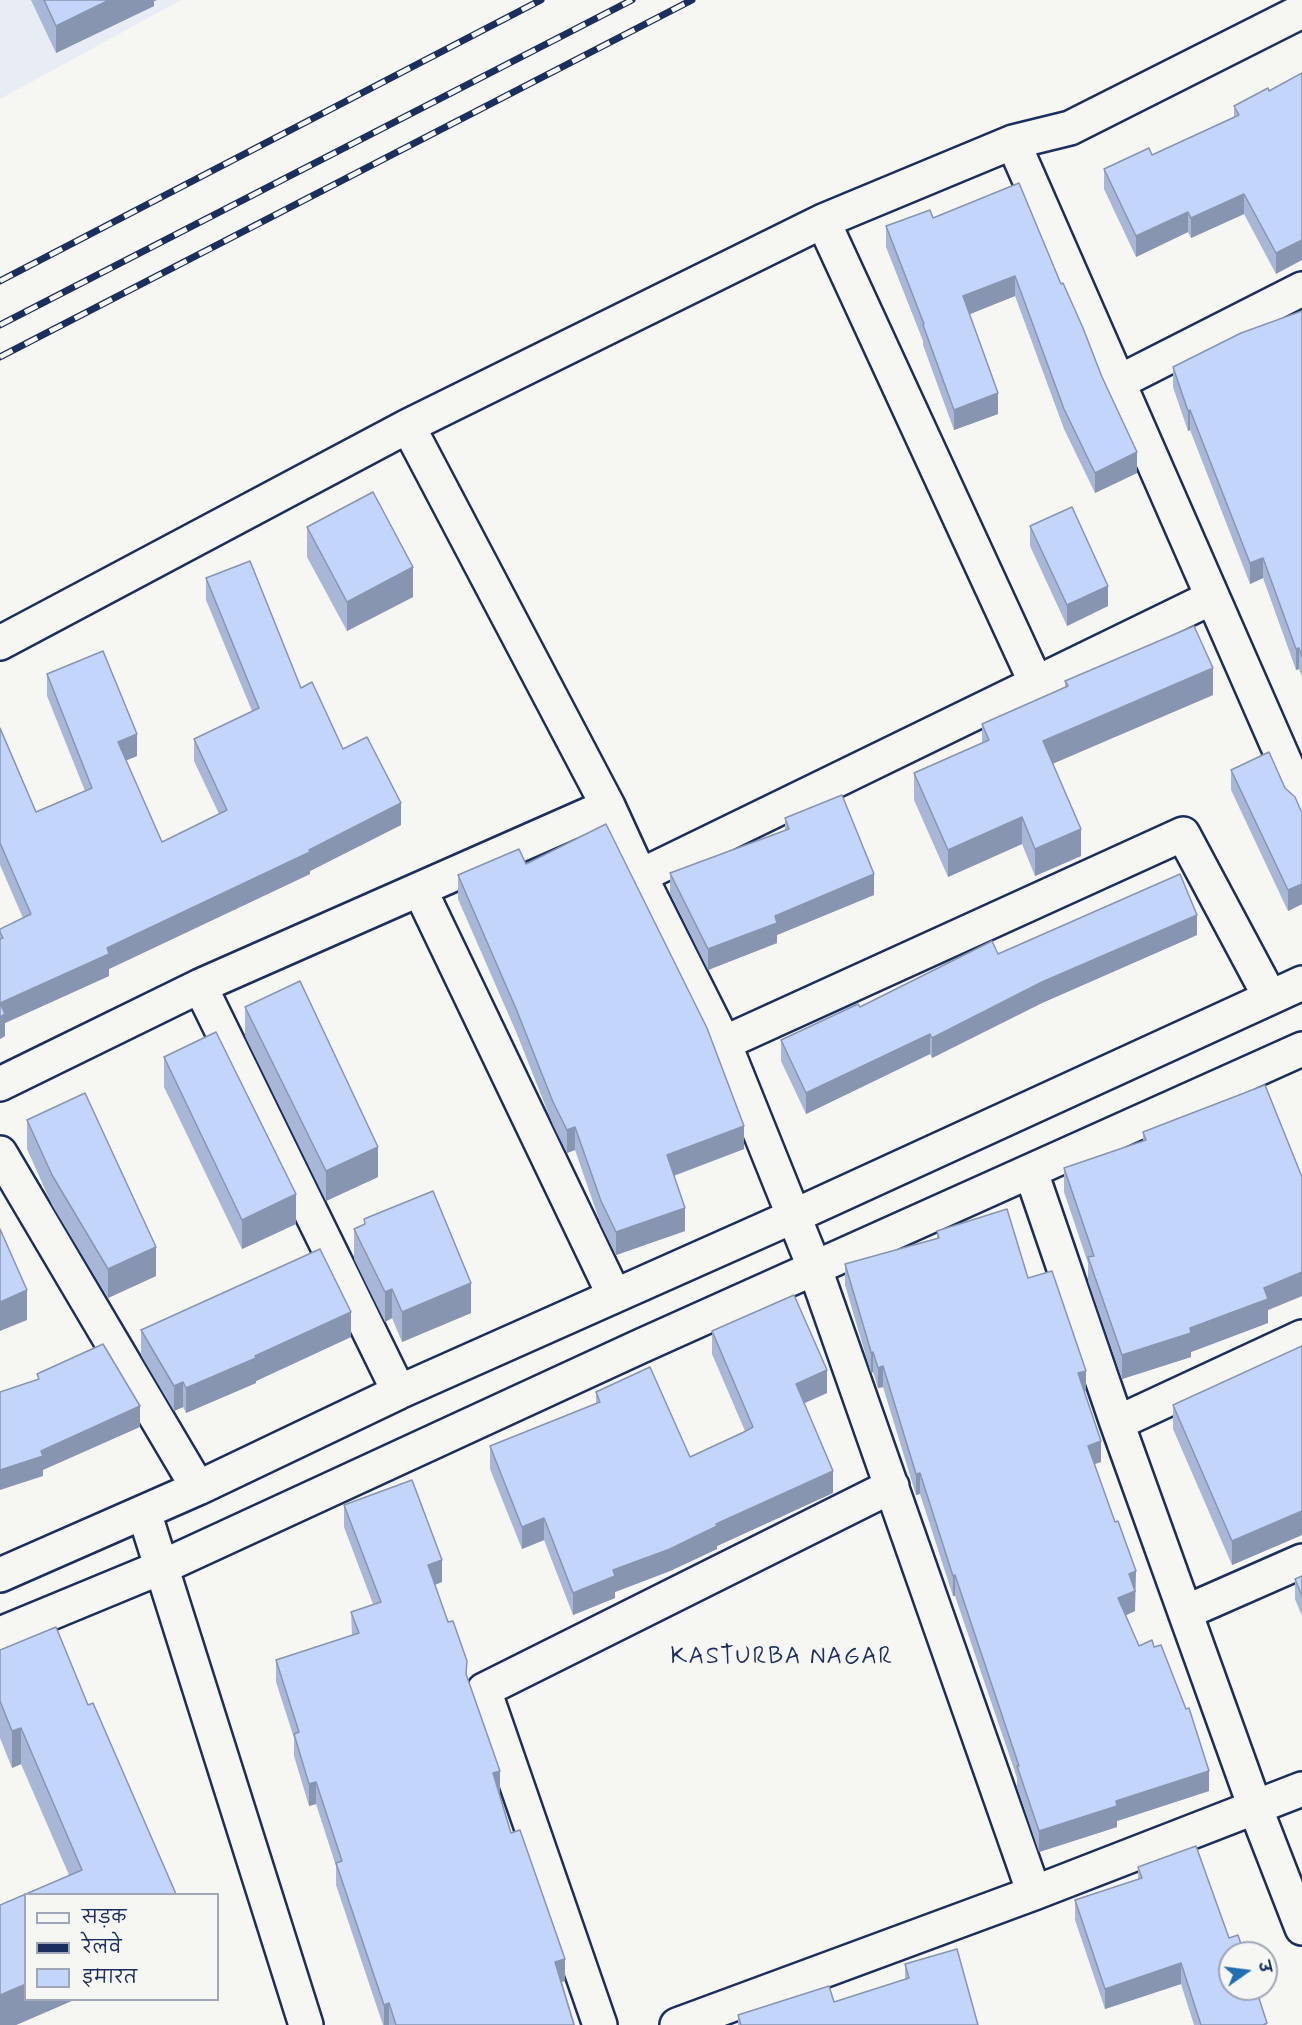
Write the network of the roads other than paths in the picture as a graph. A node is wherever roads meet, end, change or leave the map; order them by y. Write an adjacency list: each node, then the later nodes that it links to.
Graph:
1 (1302, 10): 2 (street)
2 (1013, 142): 3 (street); 5 (street)
3 (823, 221): 6 (street); 9 (street)
4 (1302, 290): 5 (street)
5 (1119, 382): 7 (street)
6 (408, 426): 8 (street); 11 (street)
7 (1211, 598): 9 (street); 10 (street)
8 (0, 643)
9 (1036, 683): 12 (street)
10 (1302, 801)
11 (608, 806): 12 (street); 13 (street)
12 (640, 876): 17 (street)
13 (420, 890): 15 (street); 24 (street)
14 (1302, 983): 16 (street)
15 (200, 986): 19 (street); 26 (street)
16 (1270, 997): 17 (street); 22 (street)
17 (724, 1043): 22 (street)
18 (1302, 1048): 21 (street)
19 (0, 1084)
20 (0, 1153): 29 (street)
21 (1031, 1172): 23 (street); 27 (street)
22 (794, 1216): 23 (street); 24 (street)
23 (814, 1269): 28 (street); 32 (street)
24 (614, 1295): 26 (street)
25 (1302, 1337): 27 (street)
26 (399, 1392): 29 (street)
27 (1117, 1423): 34 (street)
28 (892, 1486): 38 (street); 41 (street)
29 (198, 1488): 30 (street)
30 (144, 1512): 32 (street); 33 (street)
31 (1302, 1561): 34 (street)
32 (162, 1567): 35 (street); 40 (street)
33 (0, 1575)
34 (1186, 1612): 37 (street)
35 (0, 1634)
36 (1302, 1789): 37 (street)
37 (1255, 1807): 38 (street); 39 (street)
38 (1034, 1893): 42 (street)
39 (1302, 1928)
40 (306, 2025)
41 (600, 2025)
42 (677, 2025)

